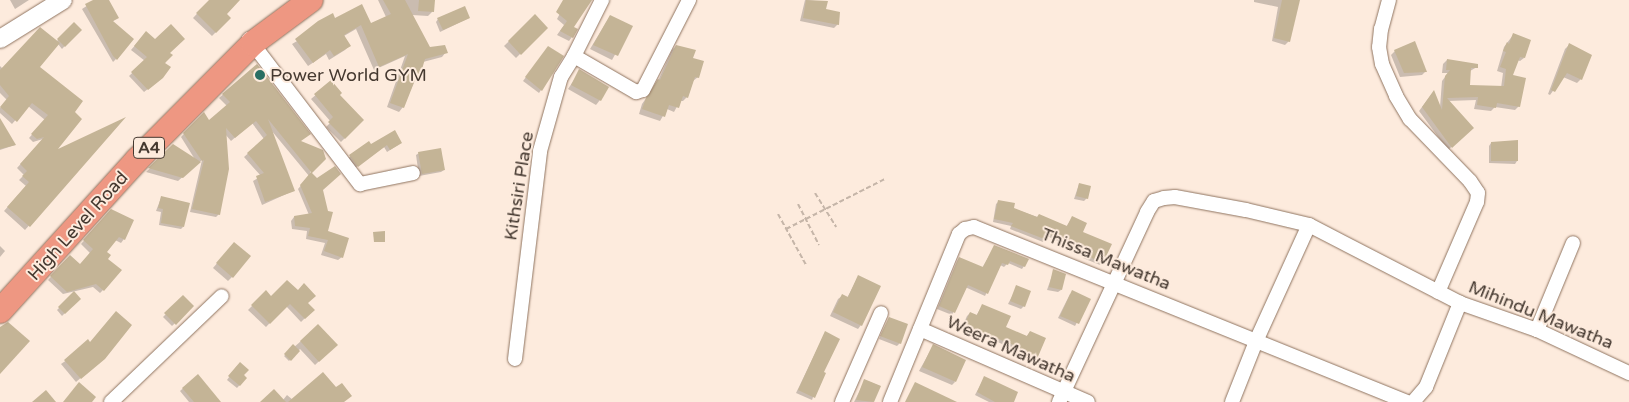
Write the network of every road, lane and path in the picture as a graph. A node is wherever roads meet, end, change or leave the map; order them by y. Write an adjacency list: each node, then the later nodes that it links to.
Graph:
1 (63, 0): 7 (street)
2 (296, 0): 8 (highway, High Level Road / A4)
3 (311, 0): 8 (highway, High Level Road / A4)
4 (602, 0): 9 (street, Kithsiri Place)
5 (689, 0): 9 (street)
6 (1389, 0): 24 (street)
7 (0, 39)
8 (250, 40): 10 (street); 26 (highway, High Level Road / A4); 28 (highway, High Level Road / A4)
9 (574, 56): 33 (street, Kithsiri Place)
10 (413, 173)
11 (885, 179): 14 (path)
12 (815, 193): 14 (path)
13 (798, 204): 16 (path)
14 (825, 209): 16 (path); 18 (path)
15 (778, 214): 19 (path)
16 (805, 219): 19 (path); 20 (path)
17 (1309, 225): 23 (street, Mihindu Mawatha); 24 (street, Mihindu Mawatha); 32 (street)
18 (836, 227)
19 (786, 229): 22 (path)
20 (818, 244)
21 (1573, 244): 31 (street)
22 (806, 264)
23 (1114, 283): 30 (street, Thissa Mawatha); 32 (street, Thissa Mawatha); 35 (street, Mihindu Mawatha)
24 (1438, 292): 27 (street, Mihindu Mawatha)
25 (222, 296): 36 (street)
26 (0, 298)
27 (1460, 303): 31 (street, Mihindu Mawatha); 42 (street)
28 (0, 311)
29 (881, 313): 37 (street)
30 (920, 329): 35 (street, Weera Mawatha); 38 (street, Thissa Mawatha)
31 (1537, 330): 34 (street, Mihindu Mawatha)
32 (1257, 339): 40 (street); 41 (street, Thissa Mawatha)
33 (515, 359)
34 (1628, 371)
35 (1061, 397): 39 (street, Weera Mawatha)
36 (111, 402)
37 (842, 402)
38 (890, 402)
39 (1088, 402)
40 (1232, 402)
41 (1408, 402)
42 (1413, 402)

